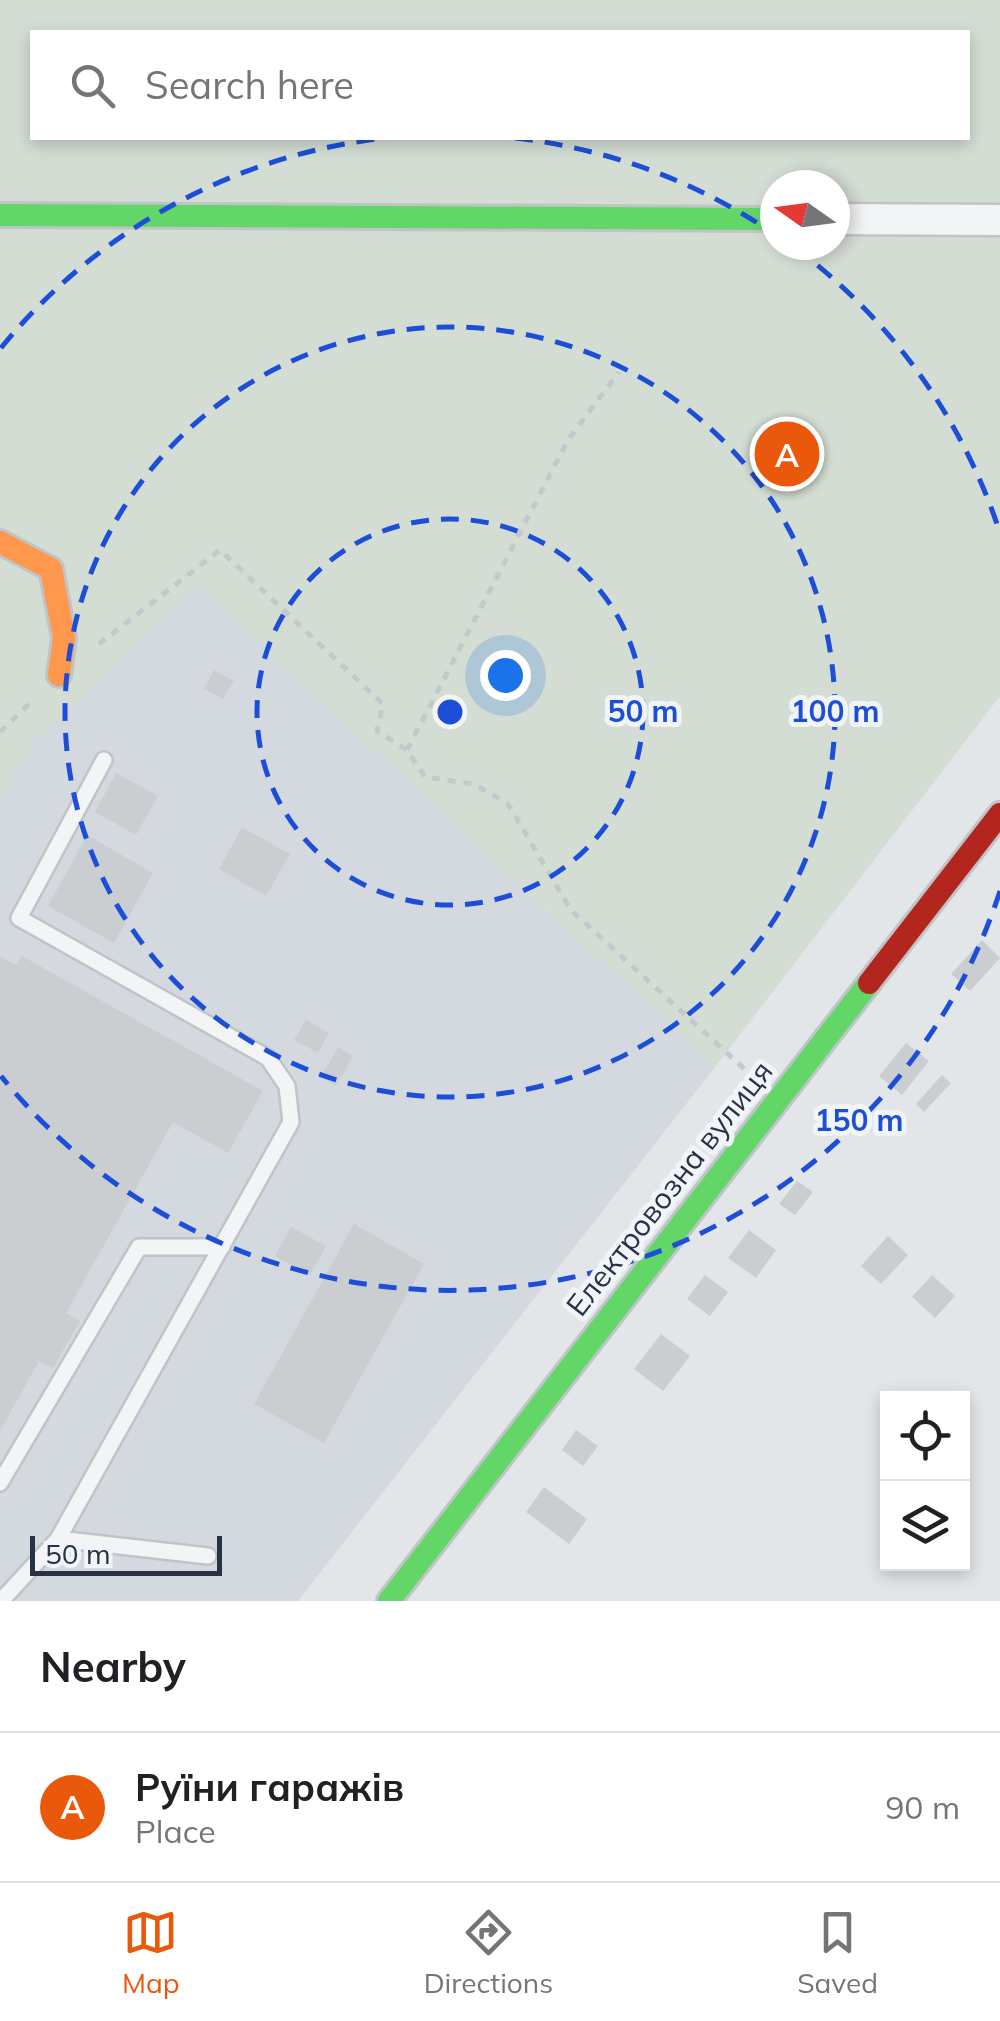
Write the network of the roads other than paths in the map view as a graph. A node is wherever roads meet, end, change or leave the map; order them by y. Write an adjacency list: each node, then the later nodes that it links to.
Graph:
1 (0, 215): 2 (street)
2 (760, 219)
3 (850, 219): 4 (street)
4 (1000, 220)
5 (0, 542): 6 (street)
6 (59, 675)
7 (104, 760): 9 (lane)
8 (1000, 814): 14 (street, Електровозна вулиця)
9 (222, 1246): 10 (lane); 11 (lane)
10 (0, 1482)
11 (58, 1539): 12 (lane); 13 (lane)
12 (208, 1556)
13 (1, 1601)
14 (389, 1601)

